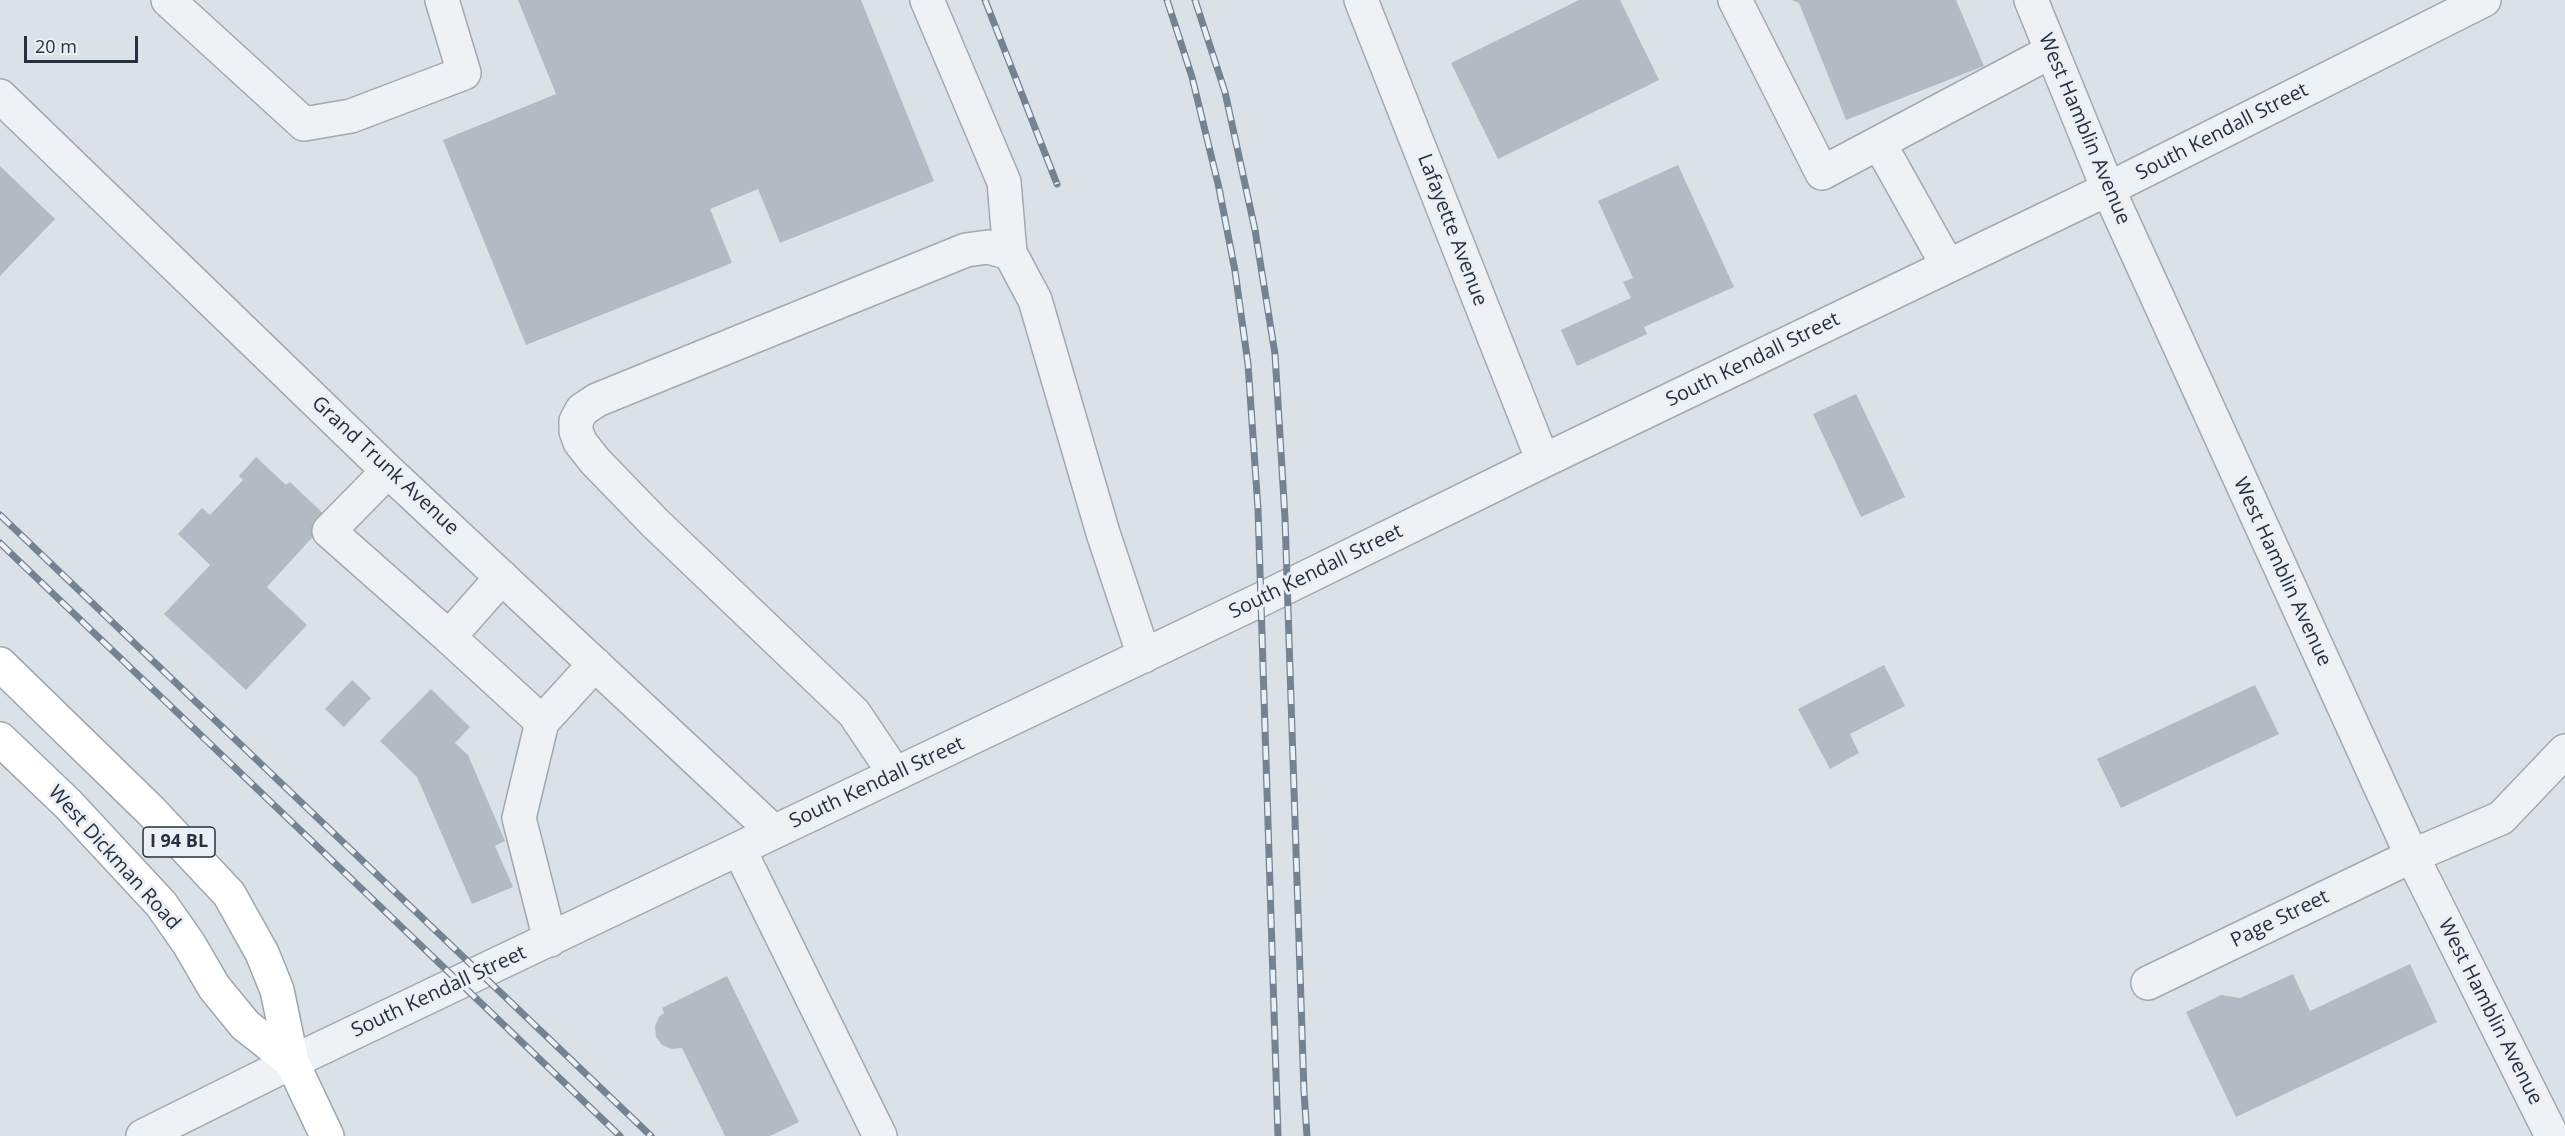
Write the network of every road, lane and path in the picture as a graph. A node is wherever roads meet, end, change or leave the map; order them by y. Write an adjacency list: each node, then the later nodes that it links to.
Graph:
1 (168, 0): 2 (street)
2 (442, 0)
3 (927, 0): 12 (street)
4 (1361, 0): 14 (street, Lafayette Avenue)
5 (1735, 0): 10 (street)
6 (2031, 0): 8 (street, West Hamblin Avenue)
7 (2484, 0): 11 (street, South Kendall Street)
8 (2052, 51): 10 (street); 11 (street, West Hamblin Avenue)
9 (0, 96): 15 (street, Grand Trunk Avenue)
10 (1879, 142): 13 (street)
11 (2108, 189): 13 (street, South Kendall Street); 27 (street, West Hamblin Avenue)
12 (1010, 253): 18 (street); 24 (street)
13 (1948, 266): 14 (street, South Kendall Street)
14 (1543, 461): 18 (street, South Kendall Street)
15 (388, 471): 16 (street, Grand Trunk Avenue); 17 (street)
16 (502, 577): 17 (street); 20 (street, Grand Trunk Avenue)
17 (449, 637): 21 (street)
18 (1144, 656): 24 (street, South Kendall Street)
19 (0, 664): 30 (main road, West Dickman Road / I 94 BL)
20 (595, 664): 21 (street); 25 (street, Grand Trunk Avenue)
21 (542, 722): 28 (street)
22 (0, 739): 30 (main road, West Dickman Road / I 94 BL)
23 (2565, 751): 27 (street, Page Street)
24 (895, 774): 25 (street, South Kendall Street)
25 (774, 832): 26 (street, South Kendall Street)
26 (739, 849): 28 (street, South Kendall Street); 33 (street)
27 (2412, 856): 29 (street, Page Street); 34 (street, West Hamblin Avenue)
28 (550, 940): 30 (street, South Kendall Street)
29 (2148, 982)
30 (292, 1062): 31 (street, South Kendall Street); 32 (main road, West Dickman Road / I 94 BL)
31 (143, 1136)
32 (327, 1136)
33 (880, 1136)
34 (2552, 1136)

